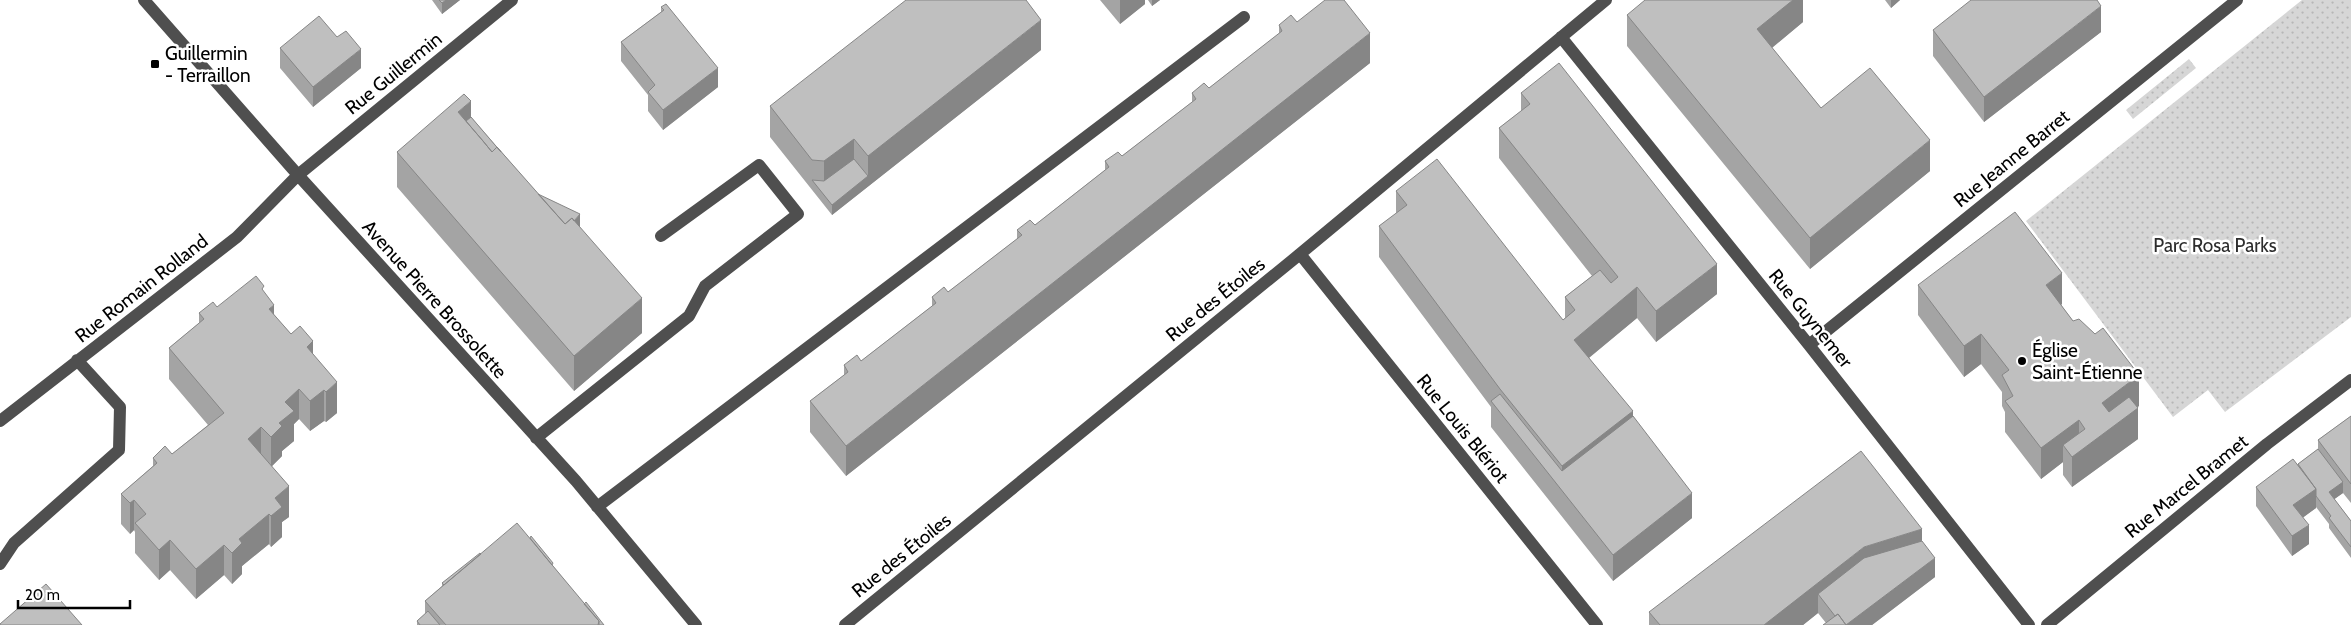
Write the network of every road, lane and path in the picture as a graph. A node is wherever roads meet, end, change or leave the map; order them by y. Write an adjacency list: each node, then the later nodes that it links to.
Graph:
1 (144, 0): 7 (street, Avenue Pierre Brossolette)
2 (512, 0): 7 (street, Rue Guillermin)
3 (1606, 0): 6 (street, Rue des Étoiles)
4 (2237, 0): 10 (street, Rue Jeanne Barret)
5 (1244, 17): 15 (street)
6 (1561, 37): 9 (street, Rue des Étoiles); 10 (street, Rue Guynemer)
7 (298, 175): 11 (street, Rue Romain Rolland); 14 (street, Avenue Pierre Brossolette)
8 (661, 236): 14 (street)
9 (1300, 254): 18 (street, Rue des Étoiles); 19 (street, Rue Louis Blériot)
10 (1809, 345): 20 (street, Rue Guynemer)
11 (78, 360): 13 (street, Rue Romain Rolland); 16 (street)
12 (2351, 380): 21 (street, Rue Marcel Bramet)
13 (0, 421)
14 (536, 438): 15 (street, Avenue Pierre Brossolette)
15 (597, 507): 17 (street, Avenue Pierre Brossolette)
16 (0, 564)
17 (696, 625)
18 (845, 625)
19 (1597, 625)
20 (2029, 625)
21 (2047, 625)

